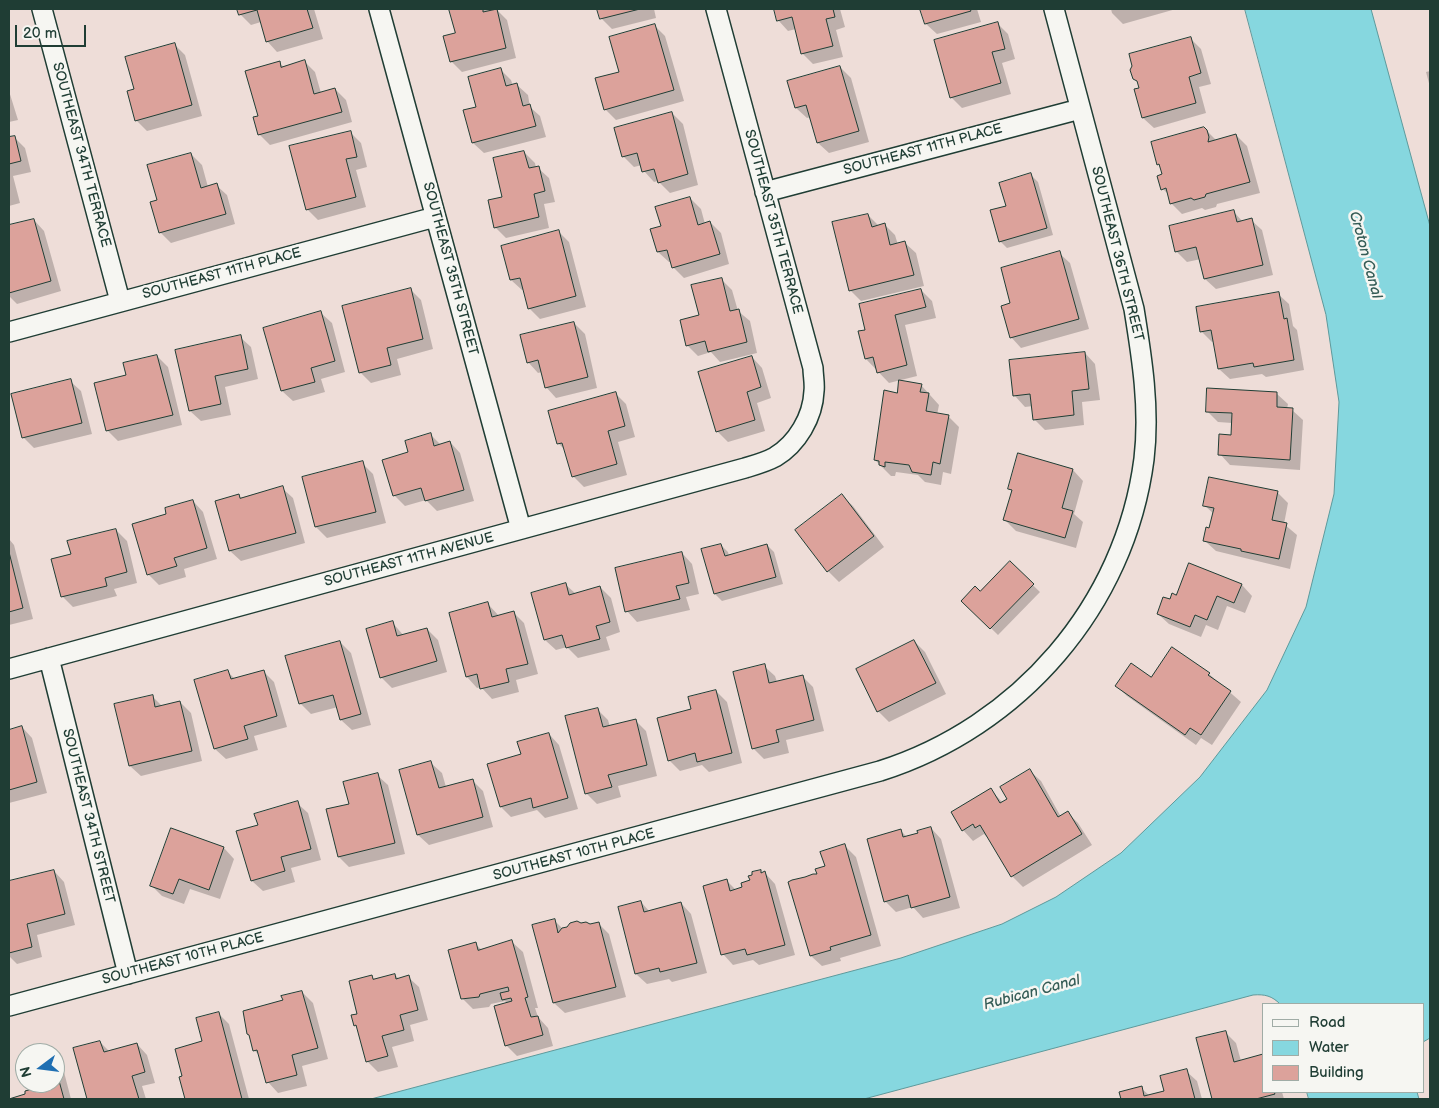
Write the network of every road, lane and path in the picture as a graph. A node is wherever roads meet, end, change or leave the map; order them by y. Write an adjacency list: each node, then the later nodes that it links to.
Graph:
1 (42, 9): 8 (street, SOUTHEAST 34TH TERRACE)
2 (379, 9): 7 (street, SOUTHEAST 35TH STREET)
3 (716, 9): 6 (street, SOUTHEAST 35TH TERRACE)
4 (1054, 9): 5 (street, SOUTHEAST 36TH STREET)
5 (1080, 109): 6 (street, SOUTHEAST 11TH PLACE); 12 (street, SOUTHEAST 36TH STREET)
6 (765, 192): 10 (street, SOUTHEAST 35TH TERRACE)
7 (435, 217): 8 (street, SOUTHEAST 11TH PLACE); 11 (street, SOUTHEAST 35TH STREET)
8 (120, 301): 9 (street, SOUTHEAST 11TH PLACE)
9 (9, 332)
10 (799, 434): 11 (street, SOUTHEAST 11TH AVENUE)
11 (521, 529): 13 (street, SOUTHEAST 11TH AVENUE)
12 (1088, 612): 15 (street, SOUTHEAST 10TH PLACE)
13 (49, 658): 14 (street, SOUTHEAST 11TH AVENUE); 15 (street, SOUTHEAST 34TH STREET)
14 (9, 669)
15 (128, 974): 16 (street, SOUTHEAST 10TH PLACE)
16 (9, 1006)

